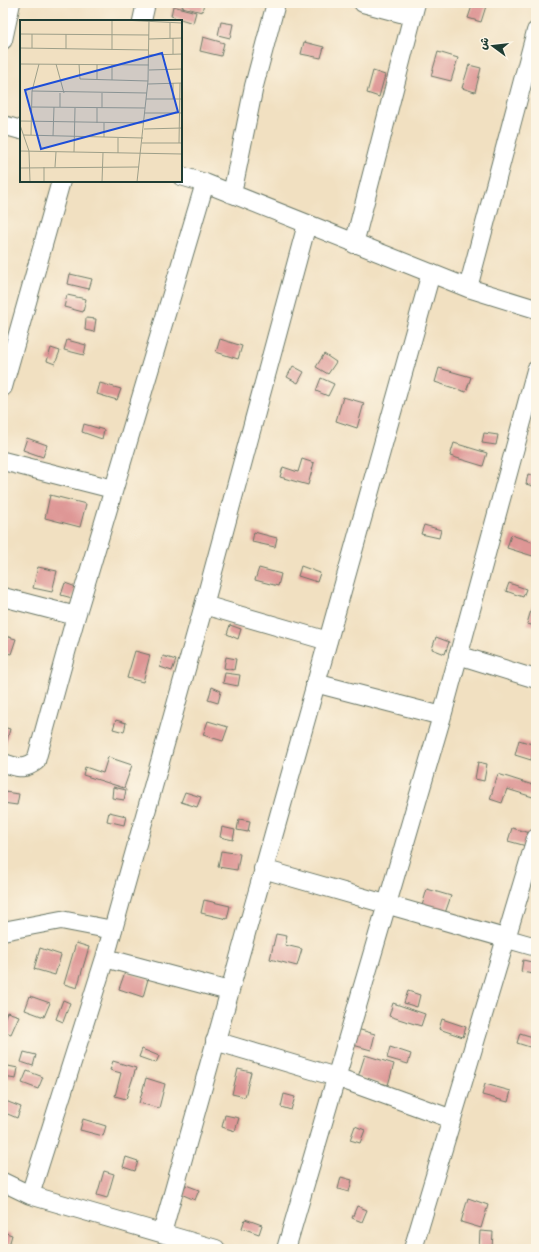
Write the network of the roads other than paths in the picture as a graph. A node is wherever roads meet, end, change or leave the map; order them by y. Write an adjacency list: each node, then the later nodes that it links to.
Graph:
1 (11, 3): 8 (street)
2 (146, 3): 6 (street)
3 (276, 3): 14 (street)
4 (363, 3): 5 (street)
5 (414, 9): 16 (street)
6 (142, 20)
7 (536, 31): 18 (street)
8 (3, 40)
9 (3, 125): 10 (street)
10 (20, 130)
11 (182, 176): 13 (street)
12 (61, 182): 21 (street)
13 (205, 183): 14 (street); 23 (street)
14 (232, 194): 15 (street)
15 (307, 224): 16 (street); 25 (street)
16 (354, 244): 17 (street)
17 (431, 273): 18 (street); 27 (street)
18 (468, 288): 19 (street)
19 (536, 309)
20 (536, 370): 28 (street)
21 (3, 386)
22 (3, 461): 23 (street)
23 (113, 489): 26 (street)
24 (3, 597): 26 (street)
25 (204, 605): 27 (street); 36 (street)
26 (76, 616): 32 (street)
27 (328, 641): 30 (street)
28 (458, 656): 29 (street); 31 (street)
29 (536, 678)
30 (315, 684): 31 (street); 34 (street)
31 (442, 716): 35 (street)
32 (3, 763)
33 (536, 838): 38 (street)
34 (263, 869): 35 (street); 41 (street)
35 (387, 904): 38 (street); 43 (street)
36 (113, 930): 37 (street); 40 (street)
37 (3, 931)
38 (506, 938): 39 (street); 44 (street)
39 (536, 947)
40 (105, 958): 41 (street); 46 (street)
41 (229, 991): 42 (street)
42 (215, 1041): 43 (street); 47 (street)
43 (336, 1077): 44 (street); 49 (street)
44 (452, 1119): 50 (street)
45 (3, 1182): 46 (street)
46 (30, 1194): 47 (street)
47 (162, 1233): 48 (street)
48 (216, 1249)
49 (286, 1249)
50 (413, 1249)

